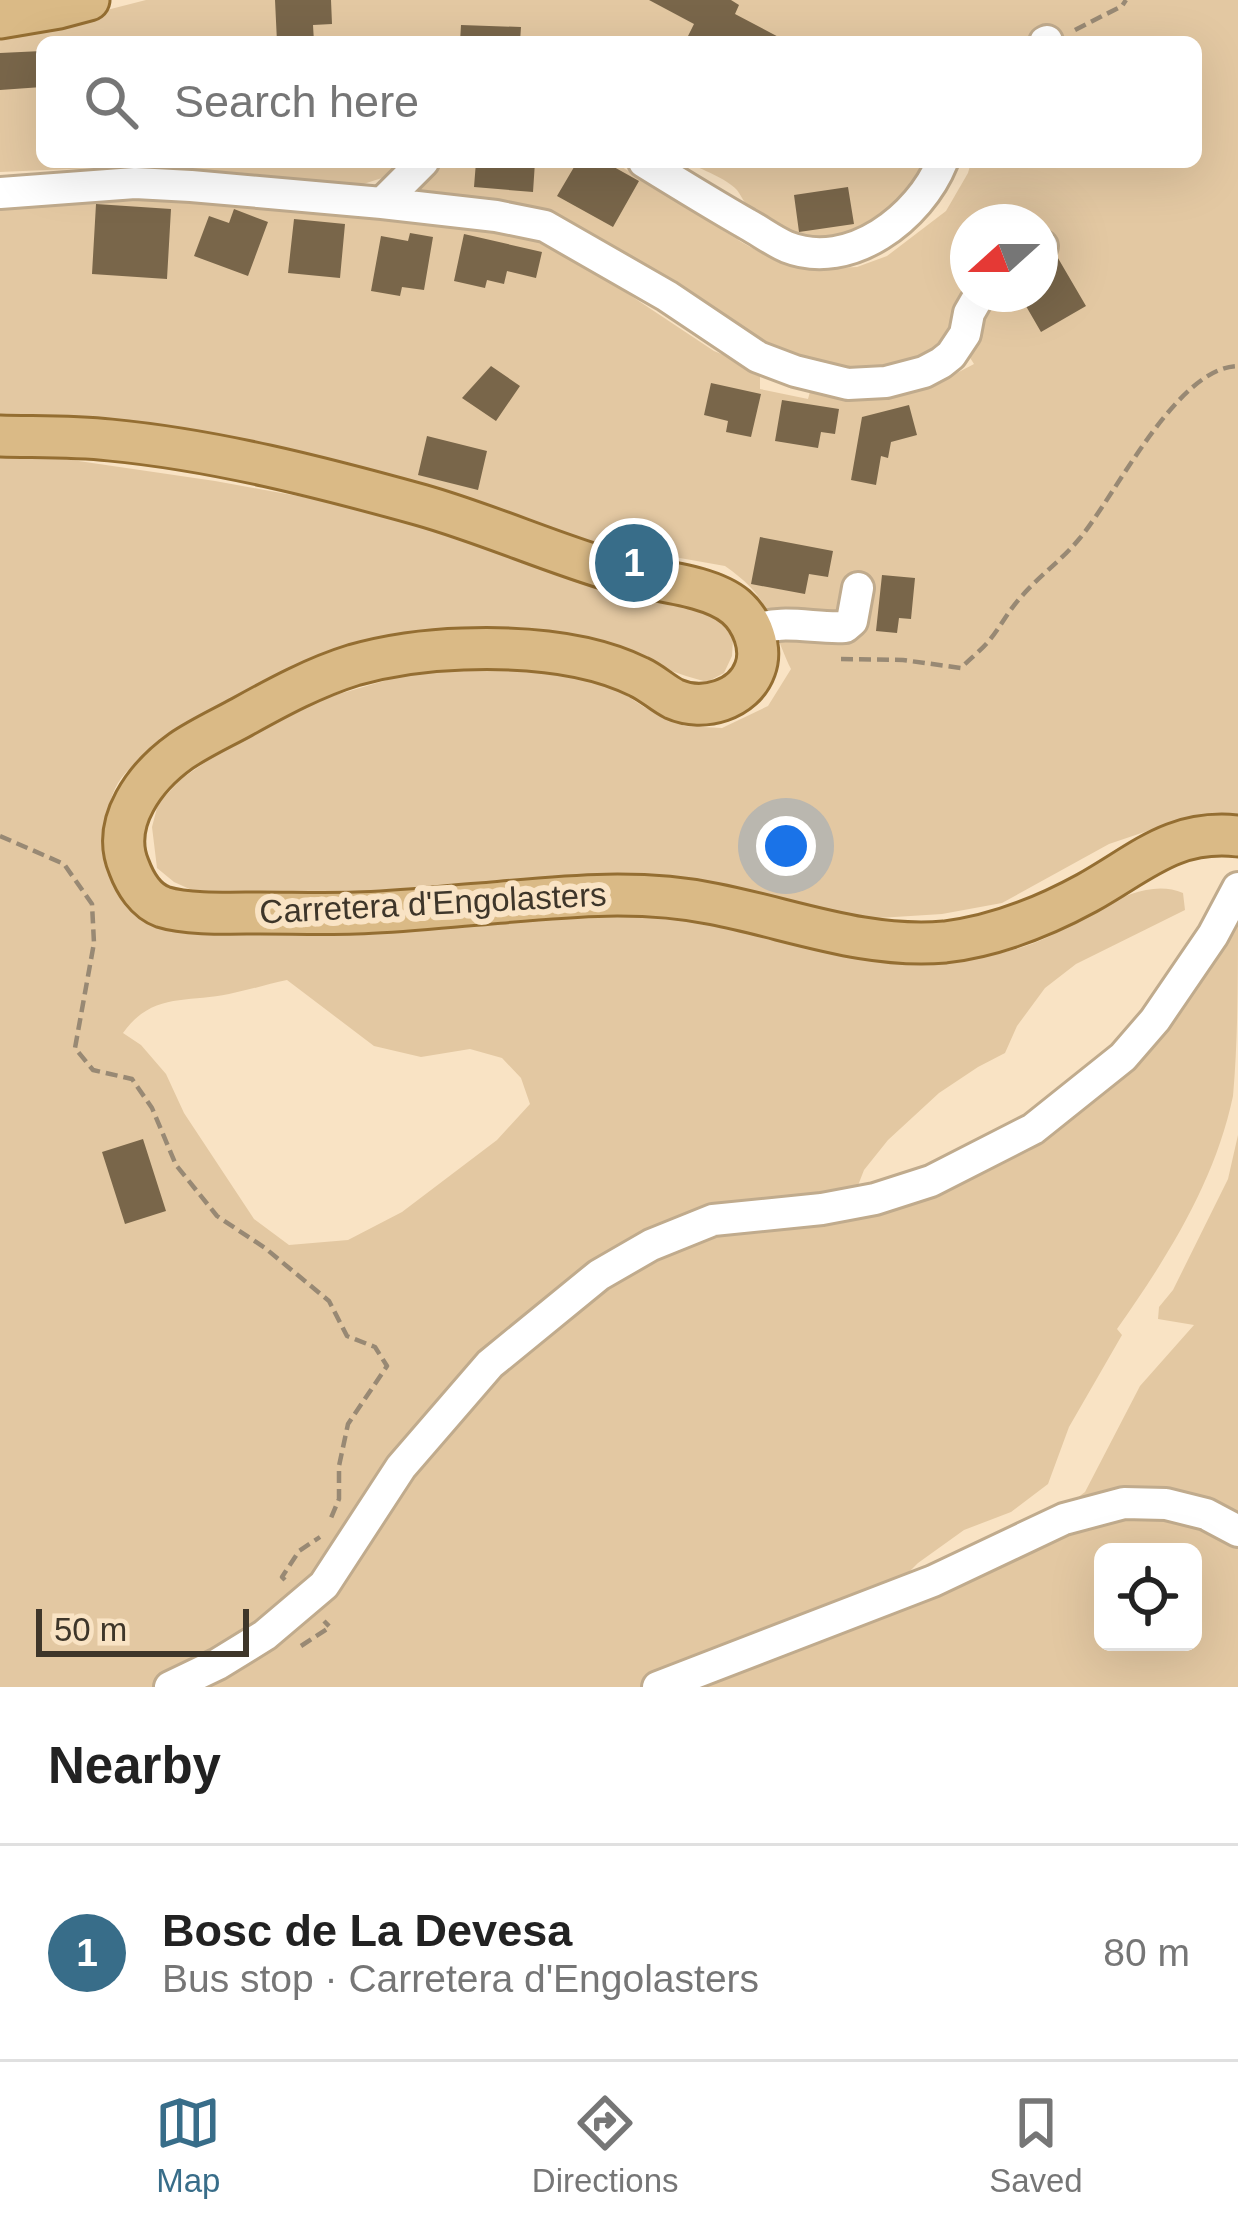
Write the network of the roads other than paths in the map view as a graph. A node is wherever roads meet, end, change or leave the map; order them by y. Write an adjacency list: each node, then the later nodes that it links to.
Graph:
1 (89, 0): 2 (main road)
2 (0, 18)
3 (417, 168): 7 (street)
4 (654, 168): 5 (street)
5 (940, 168)
6 (0, 193): 7 (street)
7 (382, 203): 8 (street)
8 (970, 312)
9 (0, 436): 11 (main road)
10 (858, 588): 11 (street)
11 (752, 631): 12 (main road, Carretera d'Engolasters)
12 (1238, 836)
13 (1238, 888): 15 (street)
14 (1238, 1532): 16 (street)
15 (170, 1687)
16 (658, 1687)

